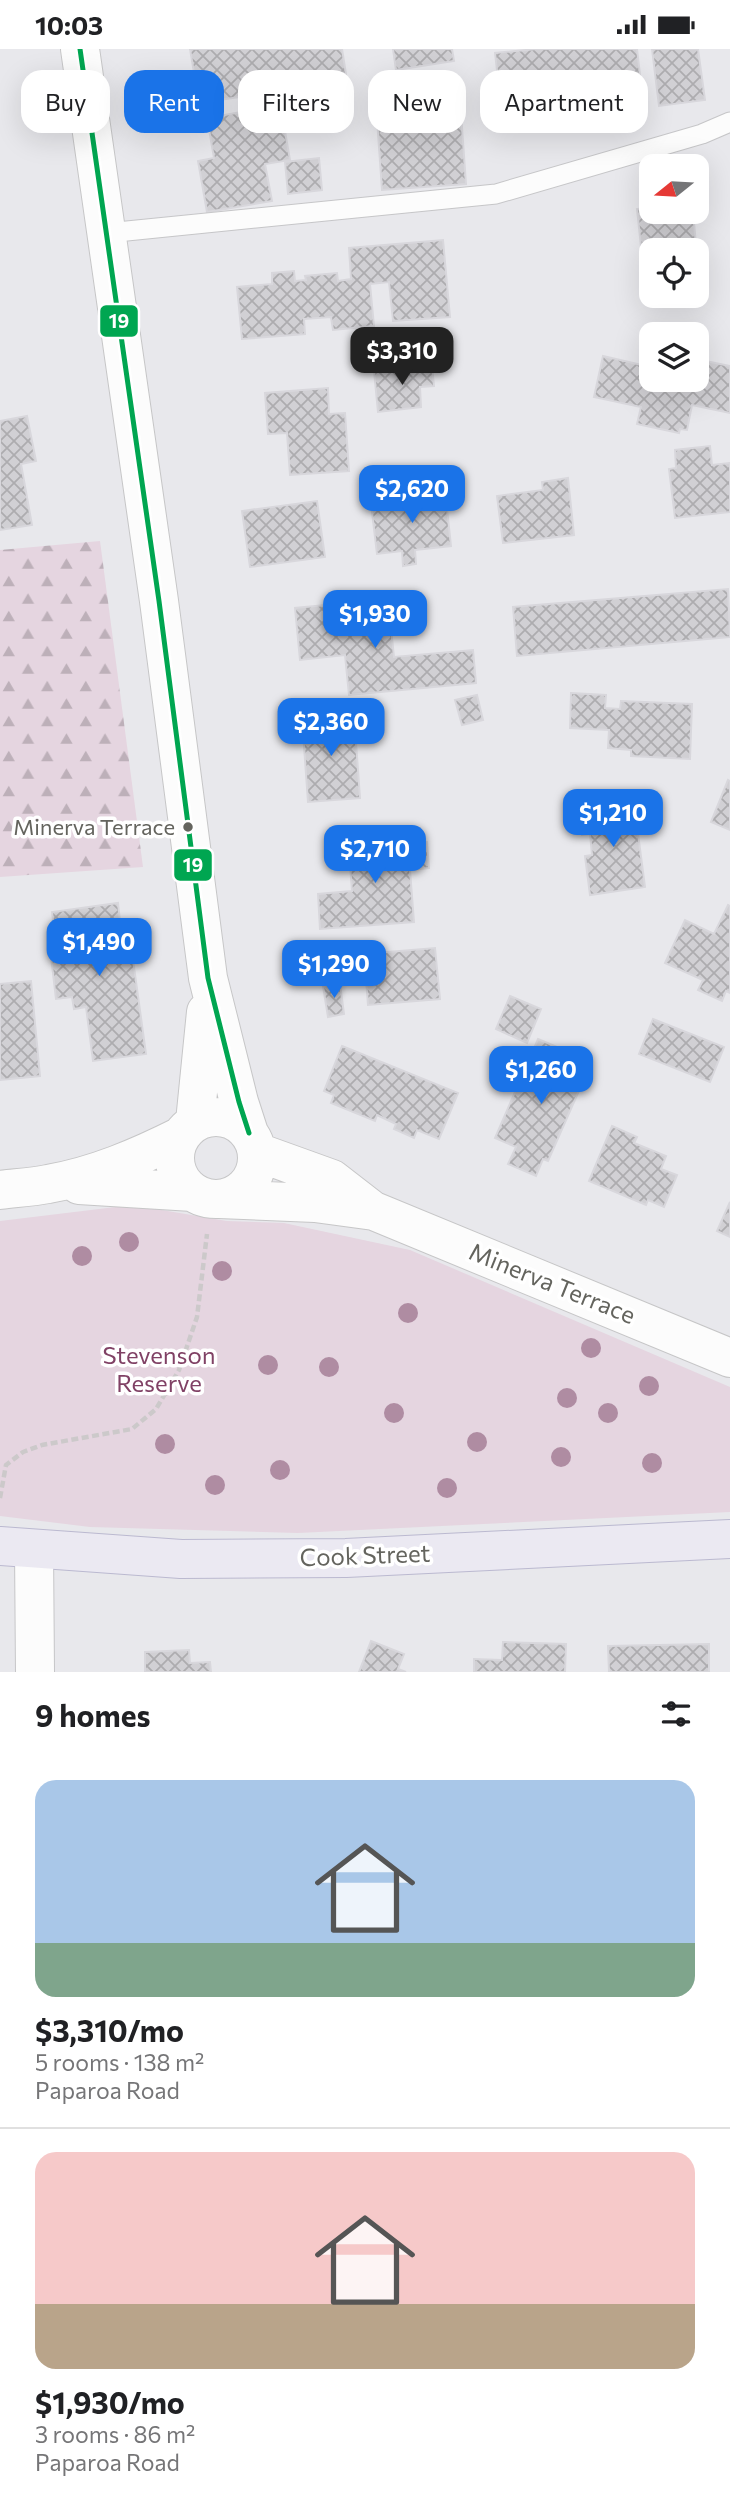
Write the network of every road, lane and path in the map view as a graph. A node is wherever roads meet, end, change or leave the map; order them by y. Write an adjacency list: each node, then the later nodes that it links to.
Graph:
1 (80, 49): 3 (main road)
2 (730, 122): 3 (lane)
3 (107, 233): 4 (main road)
4 (208, 978): 5 (main road); 6 (main road)
5 (188, 1129): 6 (main road); 7 (main road, Minerva Terrace); 9 (main road)
6 (253, 1142): 9 (main road); 10 (main road, Minerva Terrace)
7 (49, 1184): 8 (main road, Minerva Terrace); 9 (main road, Minerva Terrace)
8 (0, 1190)
9 (207, 1204): 10 (main road, Minerva Terrace); 12 (path)
10 (374, 1211): 11 (main road, Minerva Terrace)
11 (730, 1358)
12 (0, 1498)
13 (730, 1539): 14 (main road, Cook Street)
14 (17, 1548): 15 (main road)
15 (35, 1672)

